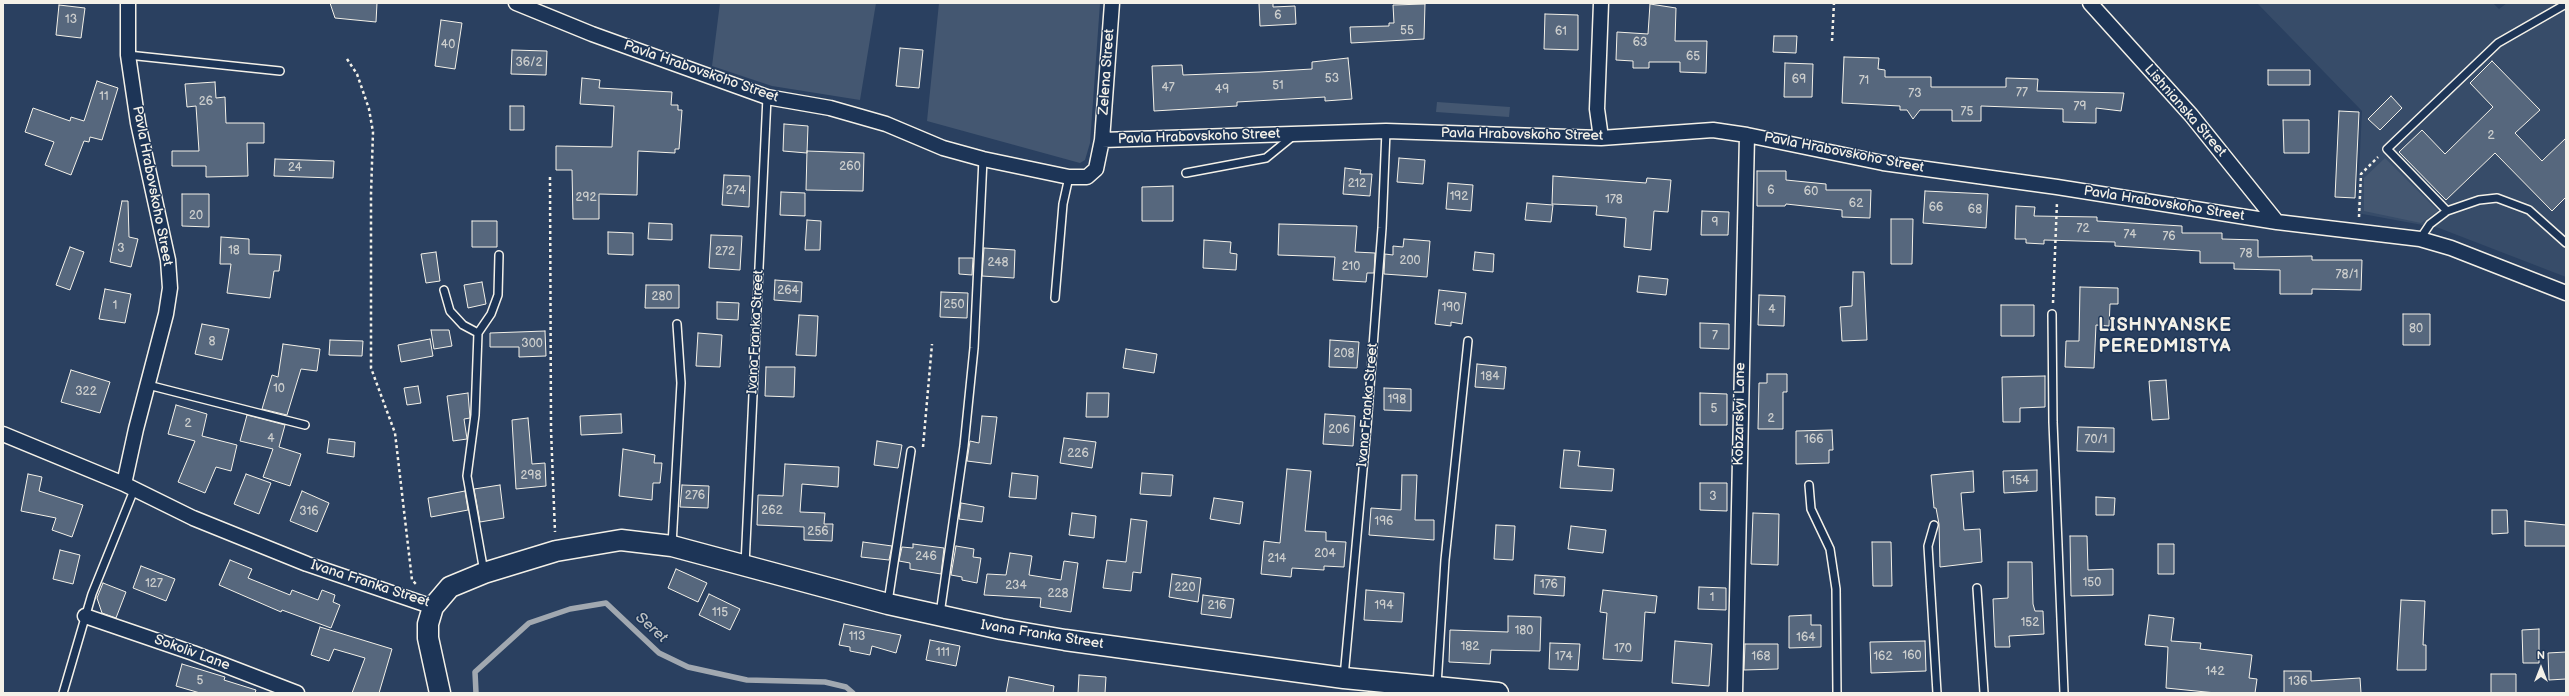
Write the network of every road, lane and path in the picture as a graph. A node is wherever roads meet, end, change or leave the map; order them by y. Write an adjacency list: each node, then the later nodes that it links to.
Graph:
1 (128, 3): 9 (street, Pavla Hrabovskoho Street)
2 (516, 3): 12 (street, Pavla Hrabovskoho Street)
3 (1112, 3): 17 (street, Zelena Street)
4 (1602, 3): 16 (street)
5 (1834, 3): 8 (path)
6 (2090, 3): 25 (street, Lishnianska Street)
7 (2566, 4): 18 (lane)
8 (1832, 41)
9 (128, 56): 11 (lane); 37 (street, Pavla Hrabovskoho Street)
10 (347, 59): 50 (path)
11 (280, 72)
12 (767, 97): 19 (street, Pavla Hrabovskoho Street); 46 (lane, Ivana Franka Street)
13 (1386, 131): 14 (street, Pavla Hrabovskoho Street); 16 (street, Pavla Hrabovskoho Street); 53 (lane, Ivana Franka Street)
14 (1296, 133): 17 (street, Pavla Hrabovskoho Street); 20 (lane)
15 (1747, 135): 16 (street, Pavla Hrabovskoho Street); 23 (street, Pavla Hrabovskoho Street); 59 (street, Kobzarskyi Lane)
16 (1601, 138)
17 (1102, 140): 22 (street, Pavla Hrabovskoho Street)
18 (2388, 149): 24 (lane); 26 (path)
19 (983, 159): 22 (street, Pavla Hrabovskoho Street); 52 (lane)
20 (1186, 173)
21 (550, 177): 45 (path)
22 (1070, 177): 32 (lane)
23 (2057, 187): 25 (street, Pavla Hrabovskoho Street); 33 (path)
24 (2447, 211): 27 (lane); 28 (lane)
25 (2277, 222): 26 (street, Pavla Hrabovskoho Street)
26 (2359, 232): 27 (street, Pavla Hrabovskoho Street)
27 (2420, 239): 31 (street, Pavla Hrabovskoho Street)
28 (2566, 243)
29 (499, 255): 35 (lane)
30 (444, 290): 35 (lane)
31 (2566, 293)
32 (1055, 298)
33 (2052, 314): 63 (lane)
34 (677, 324): 44 (lane)
35 (478, 333): 47 (lane)
36 (1468, 341): 54 (lane)
37 (148, 385): 38 (lane); 42 (street, Pavla Hrabovskoho Street)
38 (305, 425)
39 (3, 434): 42 (street, Ivana Franka Street)
40 (911, 452): 49 (lane)
41 (1809, 485): 60 (lane)
42 (129, 487): 50 (street, Ivana Franka Street); 51 (lane)
43 (1934, 526): 61 (lane)
44 (672, 546): 45 (main road, Ivana Franka Street); 46 (main road, Ivana Franka Street)
45 (556, 551): 47 (main road, Ivana Franka Street)
46 (745, 566): 49 (main road, Ivana Franka Street)
47 (484, 573): 50 (main road, Ivana Franka Street)
48 (1977, 588): 62 (lane)
49 (888, 604): 52 (main road, Ivana Franka Street)
50 (433, 607): 57 (main road)
51 (85, 616): 55 (lane); 56 (street, Sokoliv Lane)
52 (940, 616): 53 (main road, Ivana Franka Street)
53 (1344, 678): 54 (main road, Ivana Franka Street)
54 (1437, 687): 58 (main road, Ivana Franka Street)
55 (64, 693)
56 (297, 693)
57 (440, 693)
58 (1498, 693)
59 (1735, 693)
60 (1837, 693)
61 (1937, 693)
62 (1984, 693)
63 (2064, 693)

